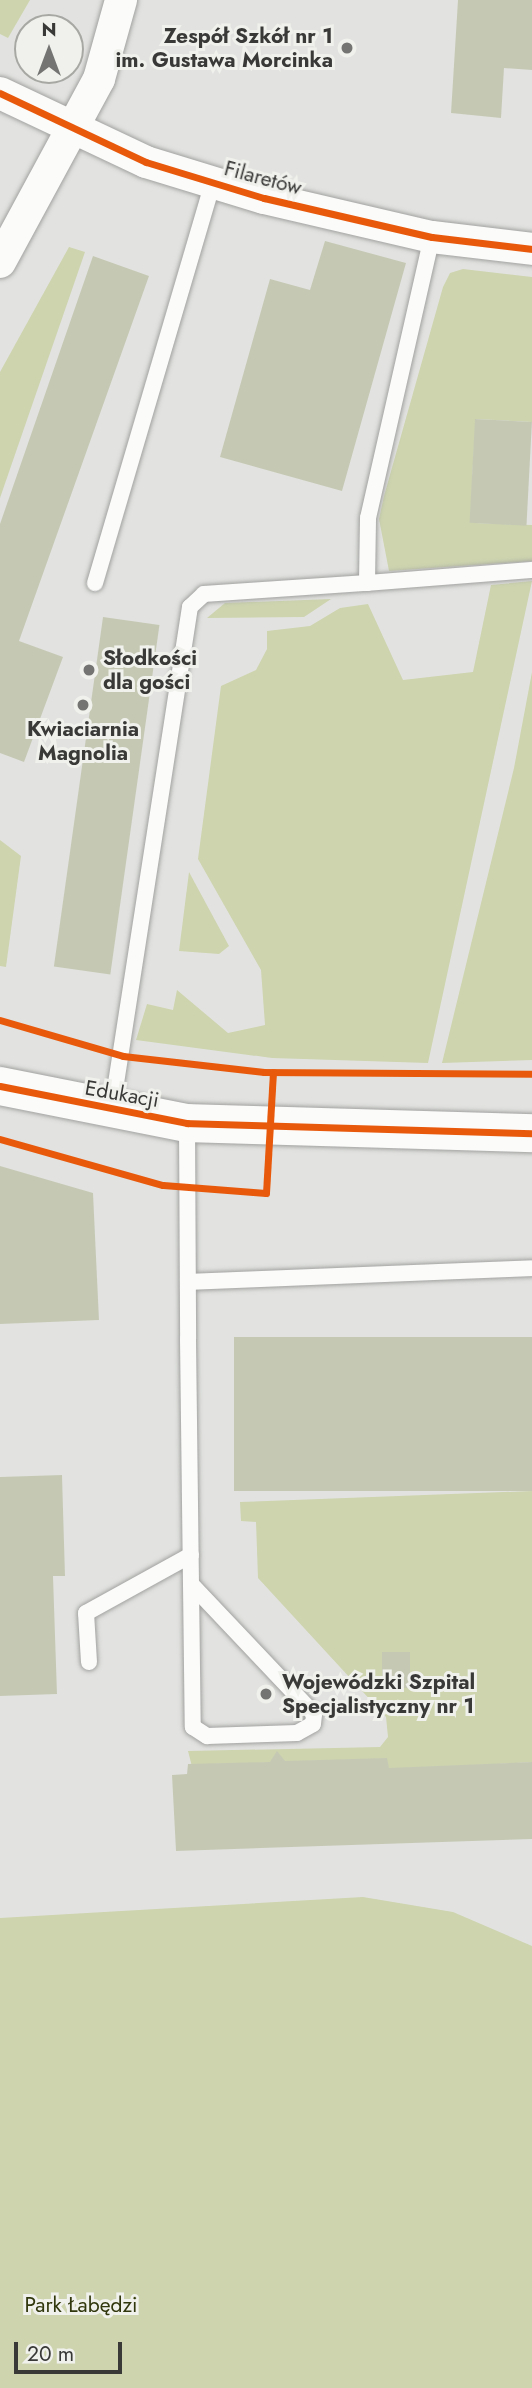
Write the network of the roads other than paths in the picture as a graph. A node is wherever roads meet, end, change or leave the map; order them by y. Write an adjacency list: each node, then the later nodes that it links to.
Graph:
1 (121, 0): 3 (street)
2 (0, 93): 3 (street, Filaretów)
3 (72, 130): 4 (street, Filaretów); 7 (street)
4 (213, 183): 5 (street, Filaretów); 9 (lane)
5 (432, 237): 6 (street, Filaretów); 10 (lane)
6 (532, 249)
7 (0, 262)
8 (532, 570): 10 (lane)
9 (95, 583)
10 (367, 583): 12 (lane)
11 (0, 1086): 12 (street, Edukacji)
12 (112, 1112): 13 (street, Edukacji)
13 (187, 1123): 14 (street, Edukacji); 16 (lane)
14 (532, 1133)
15 (532, 1268): 16 (lane)
16 (188, 1282): 17 (lane)
17 (191, 1555): 18 (lane); 19 (lane)
18 (191, 1584): 18 (lane)
19 (89, 1662)

